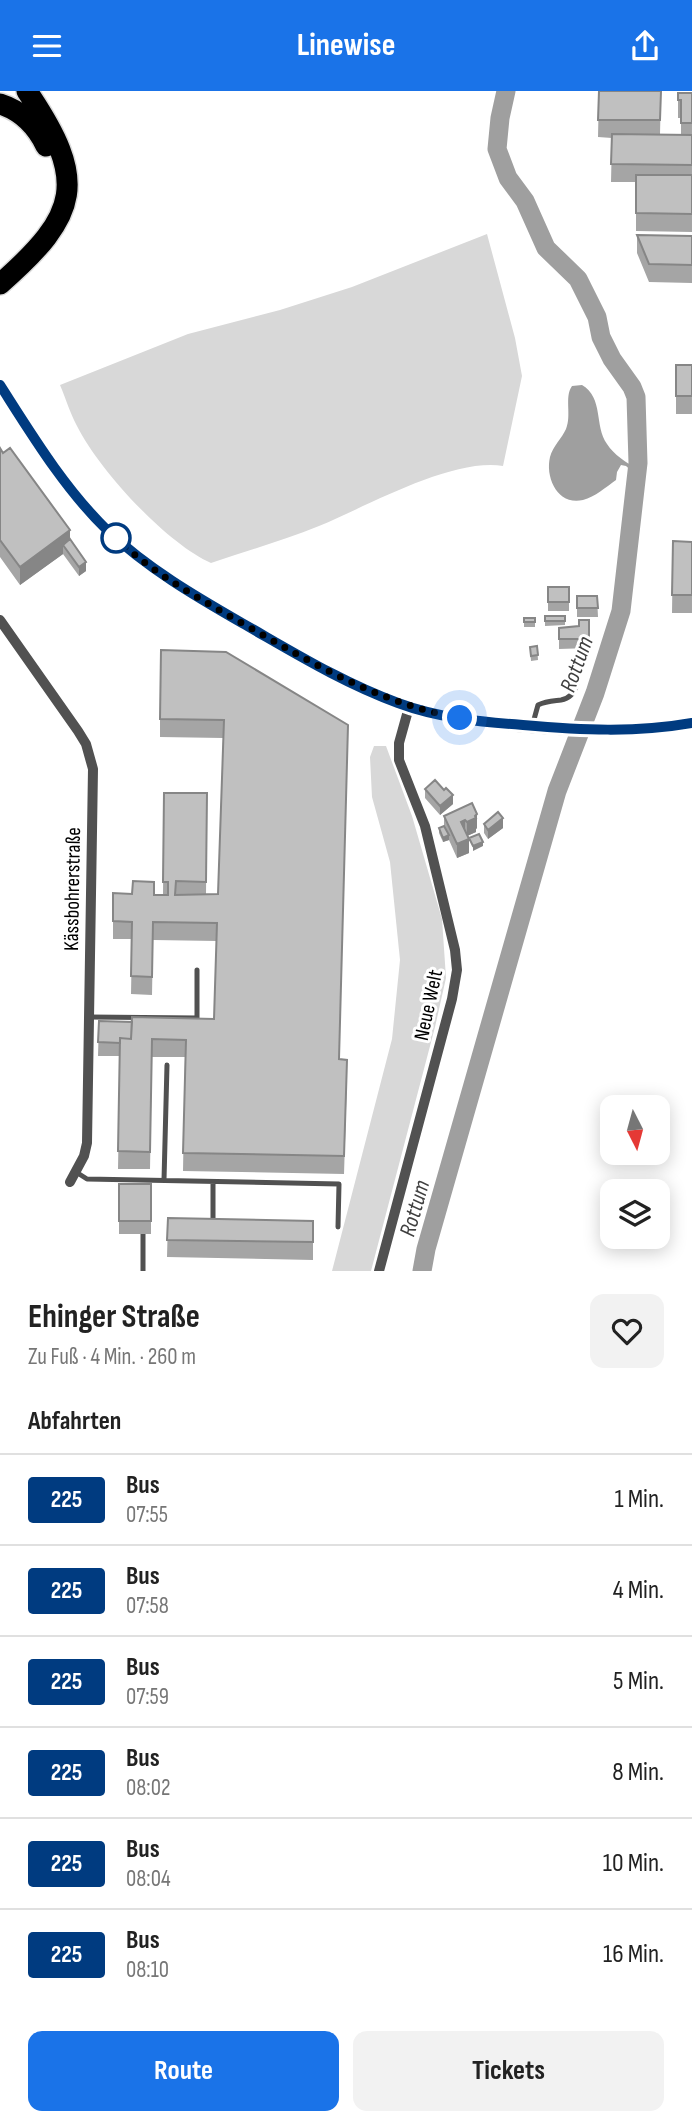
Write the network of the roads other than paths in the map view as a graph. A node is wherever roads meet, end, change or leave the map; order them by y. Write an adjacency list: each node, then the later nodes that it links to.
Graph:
1 (27, 91): 4 (highway)
2 (0, 104): 3 (highway)
3 (0, 269)
4 (0, 284)
5 (0, 385): 8 (main road)
6 (0, 621): 12 (street, Kässbohrerstraße)
7 (578, 654): 10 (lane)
8 (409, 707): 10 (main road); 23 (street, Neue Welt)
9 (692, 723): 10 (main road)
10 (533, 726)
11 (197, 970): 12 (lane)
12 (89, 1017): 14 (street, Kässbohrerstraße)
13 (167, 1065): 16 (lane)
14 (73, 1177): 15 (lane)
15 (150, 1180): 16 (lane); 18 (lane)
16 (164, 1180): 17 (lane)
17 (213, 1181): 20 (lane); 21 (lane)
18 (148, 1190)
19 (143, 1223): 22 (lane)
20 (213, 1227)
21 (338, 1227)
22 (143, 1271)
23 (379, 1271)

